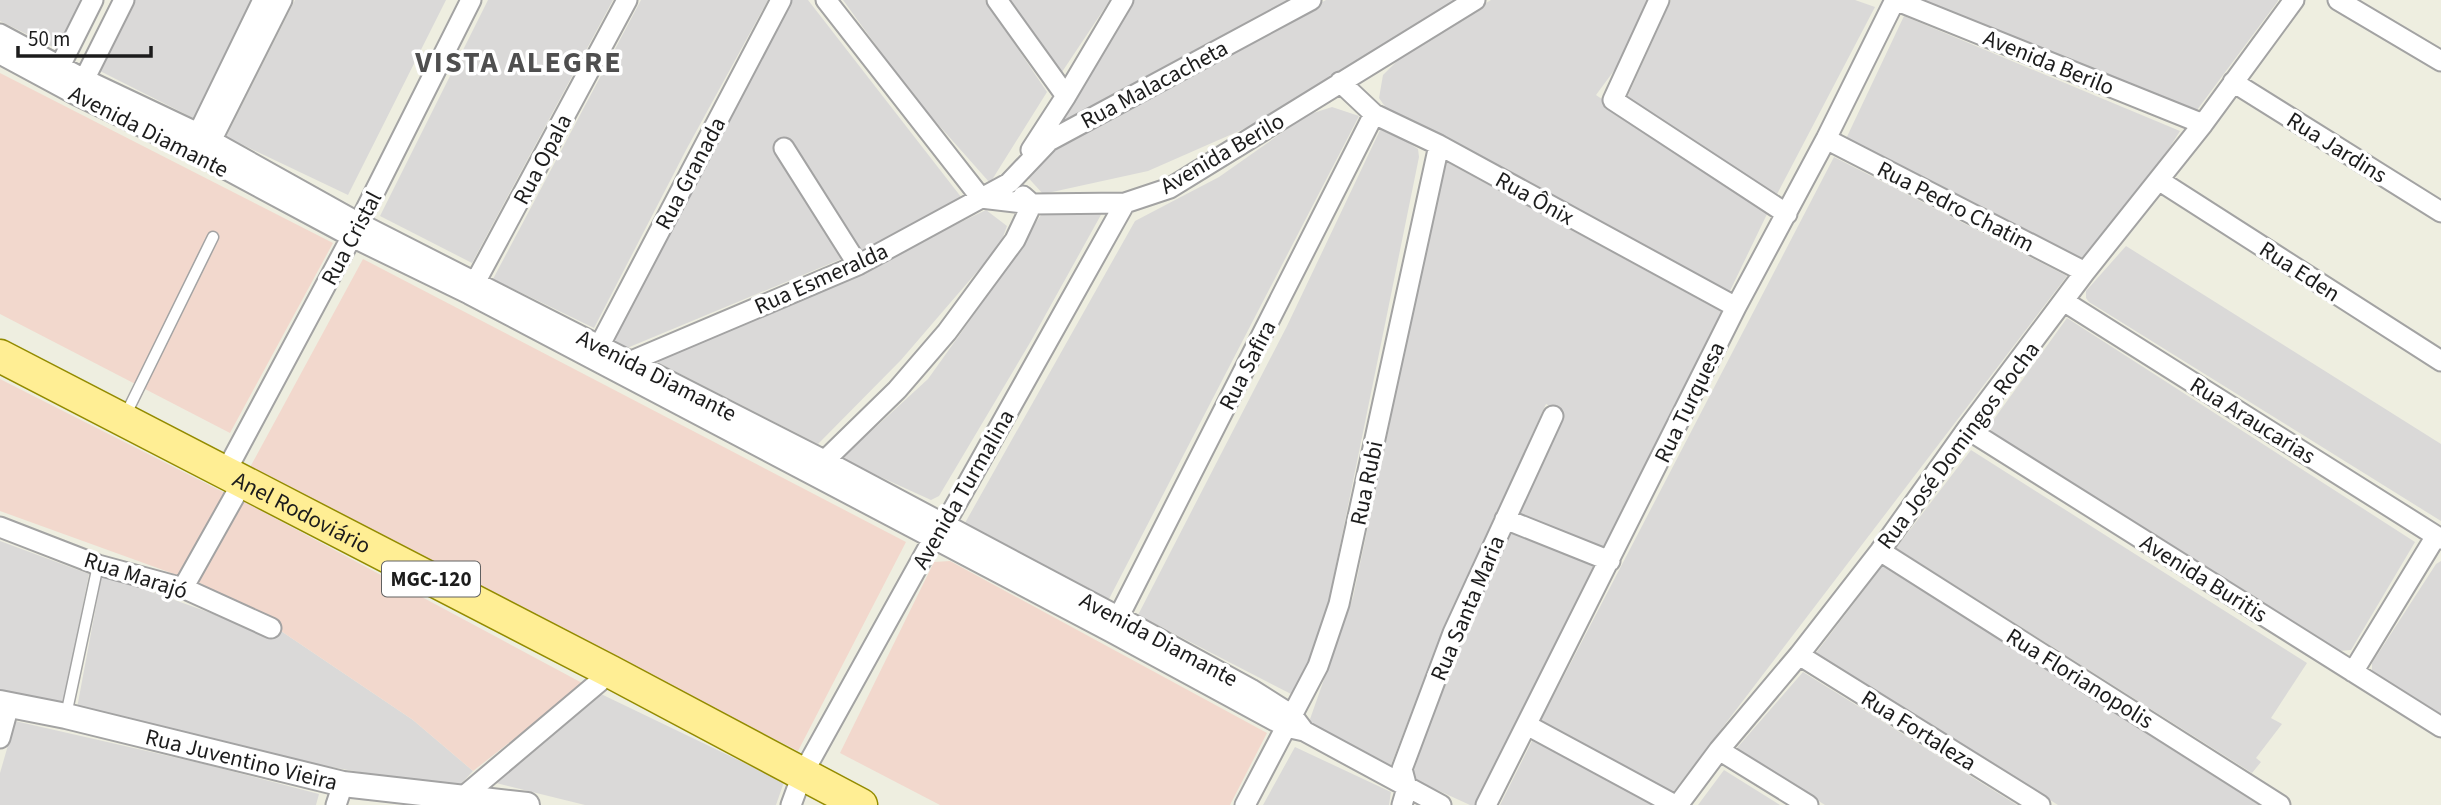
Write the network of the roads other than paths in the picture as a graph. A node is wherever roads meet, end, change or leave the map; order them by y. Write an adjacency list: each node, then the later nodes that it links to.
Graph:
1 (93, 0): 20 (street)
2 (124, 0): 23 (street)
3 (263, 0): 28 (street)
4 (282, 0): 28 (street)
5 (471, 0): 38 (street, Rua Cristal)
6 (627, 0): 42 (street, Rua Opala)
7 (780, 0): 45 (street, Rua Granada)
8 (826, 0): 33 (street)
9 (998, 0): 24 (street)
10 (1123, 0): 24 (street)
11 (1311, 0): 32 (street, Rua Malacacheta)
12 (1475, 0): 21 (street, Avenida Berilo)
13 (1659, 0): 37 (street)
14 (1895, 0): 26 (street, Avenida Berilo); 27 (street, Rua Turquesa)
15 (2294, 0): 22 (street, Rua José Domingos Rocha)
16 (2338, 0): 19 (street)
17 (0, 34): 20 (street, Avenida Diamante)
18 (0, 54): 20 (street, Avenida Diamante)
19 (2441, 61)
20 (57, 73): 23 (street, Avenida Diamante)
21 (1340, 82): 25 (street, Rua Ônix); 34 (street, Avenida Berilo)
22 (2233, 82): 26 (street, Rua José Domingos Rocha); 36 (street, Rua Jardins)
23 (80, 87): 28 (street, Avenida Diamante)
24 (1066, 96): 32 (street)
25 (1374, 114): 29 (street, Rua Ônix); 63 (street, Rua Safira)
26 (2203, 124): 31 (street, Rua José Domingos Rocha)
27 (1826, 139): 37 (street, Rua Turquesa); 41 (street, Rua Pedro Chatim)
28 (201, 145): 38 (street, Avenida Diamante)
29 (1439, 145): 44 (street, Rua Ônix); 70 (street, Rua Rubi)
30 (784, 148): 40 (street)
31 (2160, 181): 41 (street, Rua José Domingos Rocha); 47 (street, Rua Eden)
32 (1009, 183): 33 (street, Rua Esmeralda); 35 (street)
33 (981, 198): 35 (street, Avenida Berilo); 40 (street, Rua Esmeralda)
34 (1125, 203): 35 (street, Avenida Berilo); 57 (street, Avenida Turmalina)
35 (1032, 204): 52 (street)
36 (2441, 212)
37 (1787, 214): 44 (street, Rua Turquesa)
38 (356, 230): 42 (street, Avenida Diamante); 54 (street, Rua Cristal)
39 (213, 237): 50 (lane)
40 (858, 265): 48 (street, Rua Esmeralda)
41 (2085, 272): 43 (street, Rua José Domingos Rocha)
42 (472, 287): 45 (street, Avenida Diamante)
43 (2065, 302): 51 (street, Rua José Domingos Rocha); 58 (street, Rua Araucarias)
44 (1736, 307): 60 (street, Rua Turquesa)
45 (595, 353): 48 (street, Avenida Diamante)
46 (0, 356): 50 (main road, Anel Rodoviário / MGC-120)
47 (2441, 361)
48 (620, 366): 52 (street, Avenida Diamante); 53 (street, Avenida Diamante)
49 (1553, 416): 55 (street, Rua Santa Maria)
50 (123, 419): 54 (main road, Anel Rodoviário / MGC-120)
51 (1967, 429): 59 (street, Rua José Domingos Rocha); 66 (street, Avenida Buritis)
52 (824, 460): 53 (street); 57 (street, Avenida Diamante)
53 (811, 476): 57 (street, Avenida Diamante)
54 (233, 478): 62 (street, Rua Cristal); 67 (main road, Anel Rodoviário / MGC-120)
55 (1505, 519): 60 (street); 78 (street, Rua Santa Maria)
56 (0, 527): 61 (street, Rua Marajó)
57 (939, 532): 63 (street, Avenida Diamante); 75 (street, Avenida Turmalina)
58 (2439, 537): 66 (street)
59 (1880, 551): 65 (street, Rua José Domingos Rocha); 88 (street, Rua Florianopolis)
60 (1610, 561): 71 (street, Rua Turquesa)
61 (98, 565): 62 (street, Rua Marajó); 69 (lane)
62 (183, 588): 64 (street, Rua Marajó)
63 (1115, 624): 70 (street, Avenida Diamante)
64 (271, 628)
65 (1798, 655): 74 (street, Rua José Domingos Rocha); 87 (street, Rua Fortaleza)
66 (2353, 671): 72 (street, Avenida Buritis)
67 (611, 672): 75 (main road, Anel Rodoviário / MGC-120); 77 (street)
68 (5, 704): 69 (street, Rua Juventino Vieira); 73 (street)
69 (66, 716): 76 (street, Rua Juventino Vieira)
70 (1294, 725): 78 (street, Avenida Diamante); 82 (street, Rua Rubi)
71 (1527, 725): 84 (street, Rua Turquesa); 85 (street)
72 (2441, 727)
73 (0, 738)
74 (1719, 750): 85 (street, Rua José Domingos Rocha); 86 (street)
75 (802, 775): 80 (street, Avenida Turmalina); 81 (main road, Anel Rodoviário / MGC-120)
76 (339, 794): 77 (street, Rua Juventino Vieira)
77 (464, 796): 79 (street, Rua Juventino Vieira)
78 (1404, 797): 83 (street, Avenida Diamante)
79 (527, 805)
80 (792, 805)
81 (861, 805)
82 (1245, 805)
83 (1441, 805)
84 (1486, 805)
85 (1677, 805)
86 (1808, 805)
87 (2040, 805)
88 (2280, 805)

